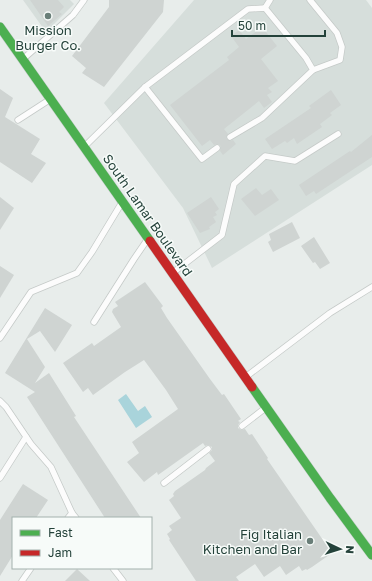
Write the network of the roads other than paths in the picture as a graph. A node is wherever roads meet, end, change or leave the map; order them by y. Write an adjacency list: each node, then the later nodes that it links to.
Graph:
1 (84, 0): 6 (lane)
2 (270, 0): 4 (lane)
3 (310, 0): 7 (lane)
4 (265, 8): 7 (lane); 8 (lane)
5 (1, 31): 6 (main road, South Lamar Boulevard)
6 (23, 59): 9 (main road, South Lamar Boulevard)
7 (313, 70): 12 (lane)
8 (145, 87): 13 (lane); 14 (lane)
9 (51, 99): 10 (lane); 13 (main road, South Lamar Boulevard)
10 (18, 120)
11 (338, 134): 17 (lane)
12 (230, 137)
13 (84, 146): 15 (main road, South Lamar Boulevard)
14 (216, 148)
15 (123, 202): 16 (main road, South Lamar Boulevard); 20 (lane)
16 (148, 238): 17 (main road, South Lamar Boulevard); 19 (lane)
17 (173, 273): 21 (main road, South Lamar Boulevard)
18 (372, 287): 21 (lane)
19 (94, 322)
20 (0, 338)
21 (245, 377): 23 (main road, South Lamar Boulevard)
22 (0, 401): 25 (lane)
23 (266, 408): 24 (lane); 32 (main road, South Lamar Boulevard)
24 (242, 426)
25 (26, 437): 27 (lane); 29 (lane)
26 (208, 449): 28 (lane)
27 (0, 478)
28 (164, 483)
29 (72, 513): 30 (lane); 31 (lane)
30 (69, 517)
31 (75, 517)
32 (371, 553)
33 (30, 569): 35 (lane)
34 (114, 569): 36 (lane)
35 (22, 581)
36 (123, 581)

